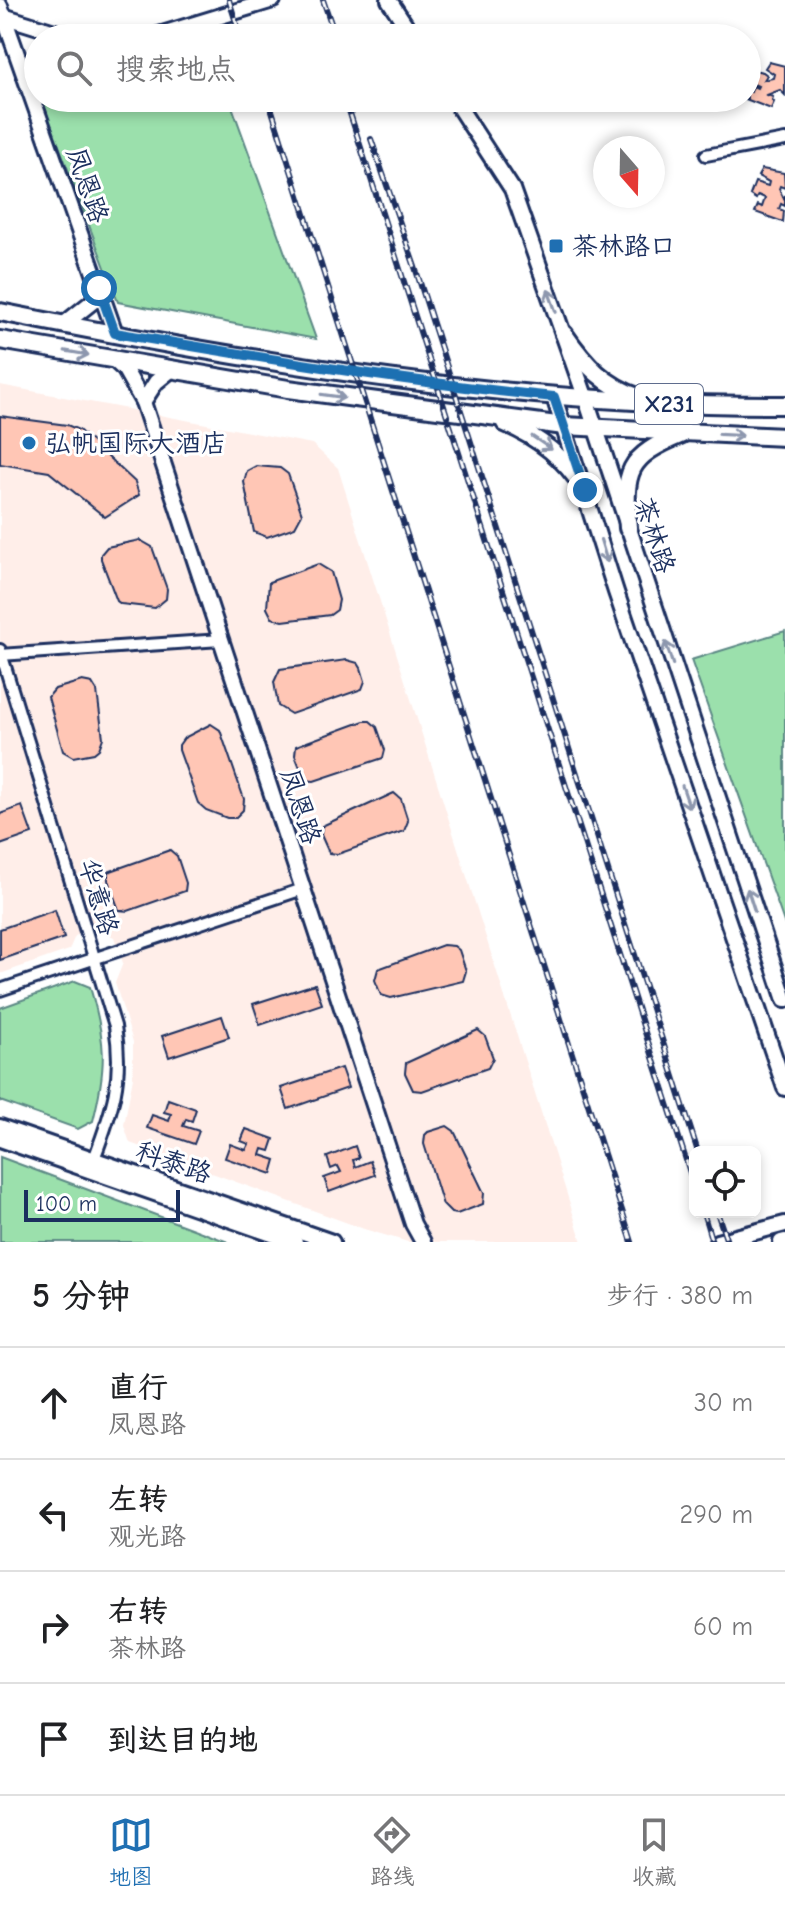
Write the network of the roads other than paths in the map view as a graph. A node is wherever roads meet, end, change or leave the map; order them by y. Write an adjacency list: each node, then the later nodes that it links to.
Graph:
1 (273, 0): 5 (street)
2 (389, 0): 6 (street)
3 (2, 11): 4 (street); 7 (street, 凤恩路)
4 (37, 24)
5 (195, 24)
6 (405, 24)
7 (24, 74)
8 (37, 112): 12 (street, 凤恩路)
9 (462, 112): 16 (street, 茶林路, one-way to 9)
10 (785, 140): 11 (street)
11 (706, 155)
12 (99, 288): 14 (street); 15 (street, 凤恩路)
13 (0, 312): 14 (main road, X231)
14 (63, 325): 15 (main road, X231)
15 (115, 333): 20 (main road, X231)
16 (564, 334): 21 (street, 茶林路); 23 (main road)
17 (0, 340): 18 (main road, X231, one-way to 18)
18 (113, 359): 19 (main road, X231); 22 (street, 凤恩路)
19 (172, 369): 22 (street); 25 (main road, X231, one-way to 25)
20 (554, 397): 21 (main road, X231); 26 (street, 茶林路)
21 (586, 399): 23 (main road, X231); 27 (street, 茶林路)
22 (143, 402): 32 (street, 凤恩路)
23 (657, 403): 24 (main road, X231)
24 (785, 405)
25 (485, 415): 26 (main road, X231); 30 (main road, one-way to 30)
26 (564, 426): 27 (main road, X231); 30 (street, 茶林路)
27 (595, 428): 28 (main road, X231); 31 (street, 茶林路)
28 (685, 432): 29 (main road, X231, one-way to 29); 31 (main road)
29 (785, 437)
30 (585, 490): 38 (street, 茶林路, one-way to 38)
31 (628, 528): 37 (street, 茶林路, one-way to 31)
32 (221, 640): 33 (street); 34 (street, 凤恩路)
33 (0, 653): 35 (street, 华意路)
34 (303, 889): 35 (street); 42 (street, 凤恩路)
35 (95, 958): 36 (street); 41 (street, 华意路)
36 (0, 990)
37 (785, 1000)
38 (785, 1088)
39 (0, 1127): 41 (street, 科泰路)
40 (0, 1139): 44 (street, 科泰路)
41 (94, 1159): 45 (street, 科泰路)
42 (413, 1224): 46 (street); 47 (street, 凤恩路)
43 (782, 1224): 48 (street)
44 (295, 1242)
45 (332, 1242)
46 (408, 1242)
47 (423, 1242)
48 (717, 1242)

